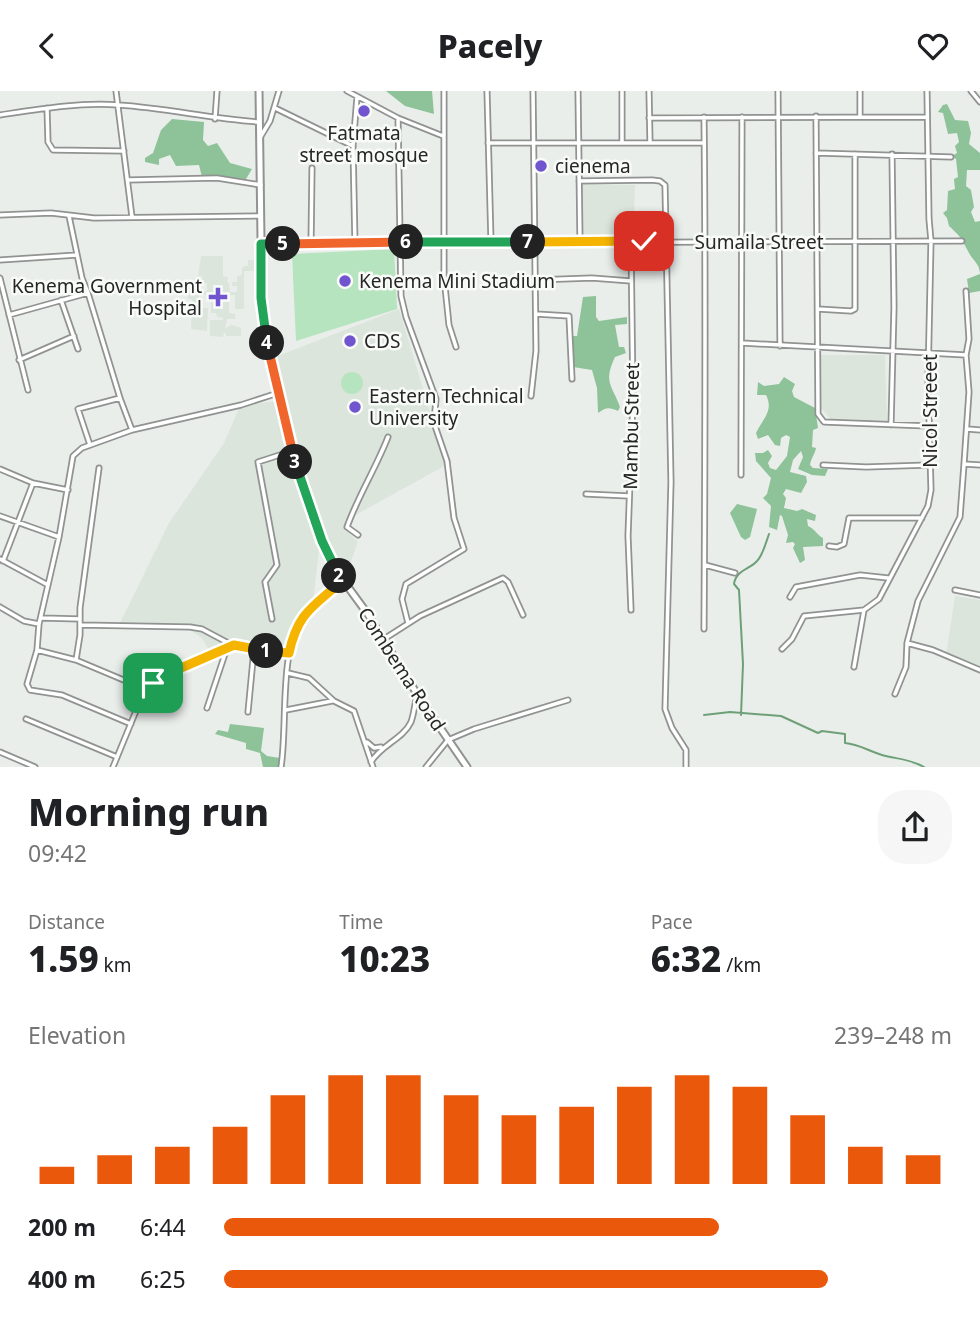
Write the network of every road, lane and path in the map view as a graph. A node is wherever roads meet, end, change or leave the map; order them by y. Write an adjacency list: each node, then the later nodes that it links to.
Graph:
1 (116, 91): 18 (street)
2 (217, 91): 27 (street)
3 (258, 91): 20 (street)
4 (279, 91): 20 (street)
5 (347, 91): 16 (street)
6 (444, 91): 32 (street)
7 (487, 91): 35 (street)
8 (533, 91): 36 (street)
9 (578, 91): 37 (street)
10 (622, 91): 34 (street)
11 (649, 91): 29 (street)
12 (778, 91): 30 (street)
13 (860, 91): 23 (street)
14 (927, 91): 26 (street, Nicol Streeet)
15 (971, 91): 17 (street)
16 (357, 97): 28 (street); 40 (street)
17 (980, 102)
18 (118, 105): 19 (street); 27 (street); 41 (street)
19 (47, 109): 21 (street); 41 (street)
20 (267, 110): 31 (street, Combema Road); 33 (street); 40 (street)
21 (0, 115)
22 (816, 116): 23 (street); 30 (street); 42 (street)
23 (860, 116): 26 (street)
24 (704, 117): 25 (street); 29 (street); 39 (street)
25 (742, 117): 30 (street); 68 (street)
26 (927, 117): 45 (street, Nicol Streeet)
27 (215, 118): 31 (street)
28 (398, 118): 32 (street); 69 (street)
29 (649, 118): 38 (street)
30 (778, 118): 55 (street)
31 (259, 122): 33 (street, Combema Road)
32 (443, 136): 61 (street)
33 (260, 137): 50 (street, Combema Road)
34 (622, 142): 37 (street); 38 (street)
35 (488, 143): 36 (street); 62 (street)
36 (533, 143): 37 (street); 63 (street)
37 (578, 143): 49 (street)
38 (650, 143): 39 (street)
39 (704, 143): 67 (street)
40 (353, 146): 72 (street)
41 (124, 151): 48 (street)
42 (816, 153): 43 (street); 56 (street)
43 (855, 153): 44 (street); 57 (street)
44 (892, 154): 45 (street); 58 (street)
45 (929, 156): 46 (street); 59 (street, Nicol Streeet)
46 (951, 157)
47 (312, 168): 71 (street)
48 (128, 180): 50 (street); 54 (street)
49 (579, 181): 64 (street); 66 (street)
50 (261, 185): 53 (street, Combema Road)
51 (0, 215): 52 (street)
52 (69, 216): 54 (street); 73 (street)
53 (261, 216): 54 (street); 70 (street, Combema Road)
54 (132, 218)
55 (779, 241): 56 (street, Sumaila Street); 68 (street, Sumaila Street); 86 (street)
56 (818, 241): 57 (street, Sumaila Street); 81 (street)
57 (854, 241): 58 (street, Sumaila Street); 81 (street)
58 (892, 241): 59 (street, Sumaila Street); 90 (street)
59 (931, 241): 60 (street, Sumaila Street); 91 (street, Nicol Streeet)
60 (962, 241)
61 (444, 242): 62 (street, Sumaila Street); 69 (street, Sumaila Street); 87 (street)
62 (491, 242): 63 (street, Sumaila Street)
63 (534, 242): 64 (street, Sumaila Street); 76 (street)
64 (580, 242): 65 (street, Sumaila Street)
65 (631, 242): 66 (street, Sumaila Street); 77 (street, Mambu Street)
66 (667, 242): 67 (street, Sumaila Street); 176 (street)
67 (705, 242): 68 (street, Sumaila Street); 125 (street)
68 (743, 242): 85 (street)
69 (399, 243): 72 (street, Sumaila Street); 140 (street)
70 (261, 244): 71 (street, Sumaila Street); 96 (street, Combema Road)
71 (311, 244): 72 (street, Sumaila Street)
72 (355, 245)
73 (77, 255): 74 (street); 79 (street)
74 (0, 261)
75 (0, 278): 83 (street)
76 (535, 280): 77 (street); 82 (street)
77 (631, 281): 117 (street, Mambu Street)
78 (966, 291): 92 (street)
79 (88, 293): 80 (street); 98 (street)
80 (61, 300): 83 (street); 84 (street)
81 (818, 309): 88 (street)
82 (536, 314): 94 (street); 97 (street)
83 (8, 315): 93 (street)
84 (74, 337): 89 (street); 93 (street)
85 (742, 343): 86 (street); 113 (street)
86 (780, 346): 88 (street)
87 (456, 347)
88 (817, 348): 90 (street); 99 (street)
89 (78, 349)
90 (892, 351): 91 (street); 99 (street)
91 (930, 353): 92 (street); 100 (street, Nicol Streeet)
92 (966, 355): 101 (street)
93 (19, 360): 95 (street)
94 (572, 379)
95 (28, 390)
96 (278, 393): 102 (street); 106 (street, Combema Road)
97 (531, 396)
98 (120, 398): 102 (street); 105 (street)
99 (891, 425): 100 (street)
100 (928, 426): 109 (street, Nicol Streeet)
101 (968, 429): 103 (street); 107 (street)
102 (132, 430): 105 (street)
103 (980, 430)
104 (388, 437): 121 (street)
105 (90, 445): 115 (street)
106 (292, 451): 128 (street, Combema Road); 138 (street)
107 (964, 464): 110 (street); 144 (street)
108 (823, 465): 109 (street)
109 (929, 465): 119 (street, Nicol Streeet)
110 (980, 465)
111 (99, 468): 139 (street)
112 (0, 469): 114 (street)
113 (741, 475)
114 (33, 483): 115 (street); 120 (street)
115 (68, 490): 122 (street)
116 (586, 494): 117 (street)
117 (629, 496): 134 (street, Mambu Street)
118 (0, 516): 120 (street)
119 (922, 517): 123 (street); 127 (street, Nicol Streeet)
120 (18, 523): 122 (street); 124 (street)
121 (358, 535)
122 (59, 537): 129 (street)
123 (829, 546)
124 (1, 560): 129 (street)
125 (705, 565): 126 (street); 142 (street)
126 (735, 573)
127 (888, 578): 132 (street); 135 (street, Nicol Streeet)
128 (342, 581): 143 (street, Combema Road); 150 (street)
129 (48, 585): 137 (street)
130 (955, 590): 131 (street)
131 (980, 595)
132 (790, 597)
133 (0, 607): 141 (street)
134 (631, 610)
135 (864, 610): 148 (street); 152 (street)
136 (523, 615): 140 (street)
137 (42, 618): 139 (street); 141 (street)
138 (272, 619)
139 (80, 622): 145 (street); 151 (street)
140 (408, 623): 143 (street)
141 (39, 624): 149 (street)
142 (704, 629)
143 (384, 639): 156 (street, Combema Road)
144 (907, 643): 153 (street); 157 (street)
145 (234, 645): 146 (street); 147 (street)
146 (227, 648): 155 (street); 160 (street)
147 (254, 649): 150 (street); 162 (street)
148 (782, 649)
149 (37, 650): 151 (street); 164 (street)
150 (289, 653): 154 (street)
151 (76, 660): 155 (street)
152 (854, 667)
153 (980, 670)
154 (288, 673): 159 (street); 161 (street)
155 (145, 689): 164 (street)
156 (417, 694): 165 (street, Combema Road); 167 (street)
157 (895, 694)
158 (568, 700): 165 (street)
159 (334, 701): 161 (street); 166 (street)
160 (207, 708)
161 (286, 710): 173 (street)
162 (248, 712)
163 (26, 719): 169 (street)
164 (131, 724): 169 (street)
165 (448, 740): 174 (street); 175 (street, Combema Road)
166 (365, 741): 167 (street); 170 (street)
167 (384, 746): 170 (street)
168 (0, 752): 171 (street)
169 (117, 757): 172 (street)
170 (372, 764)
171 (35, 767)
172 (113, 767)
173 (281, 767)
174 (426, 767)
175 (467, 767)
176 (686, 767)

